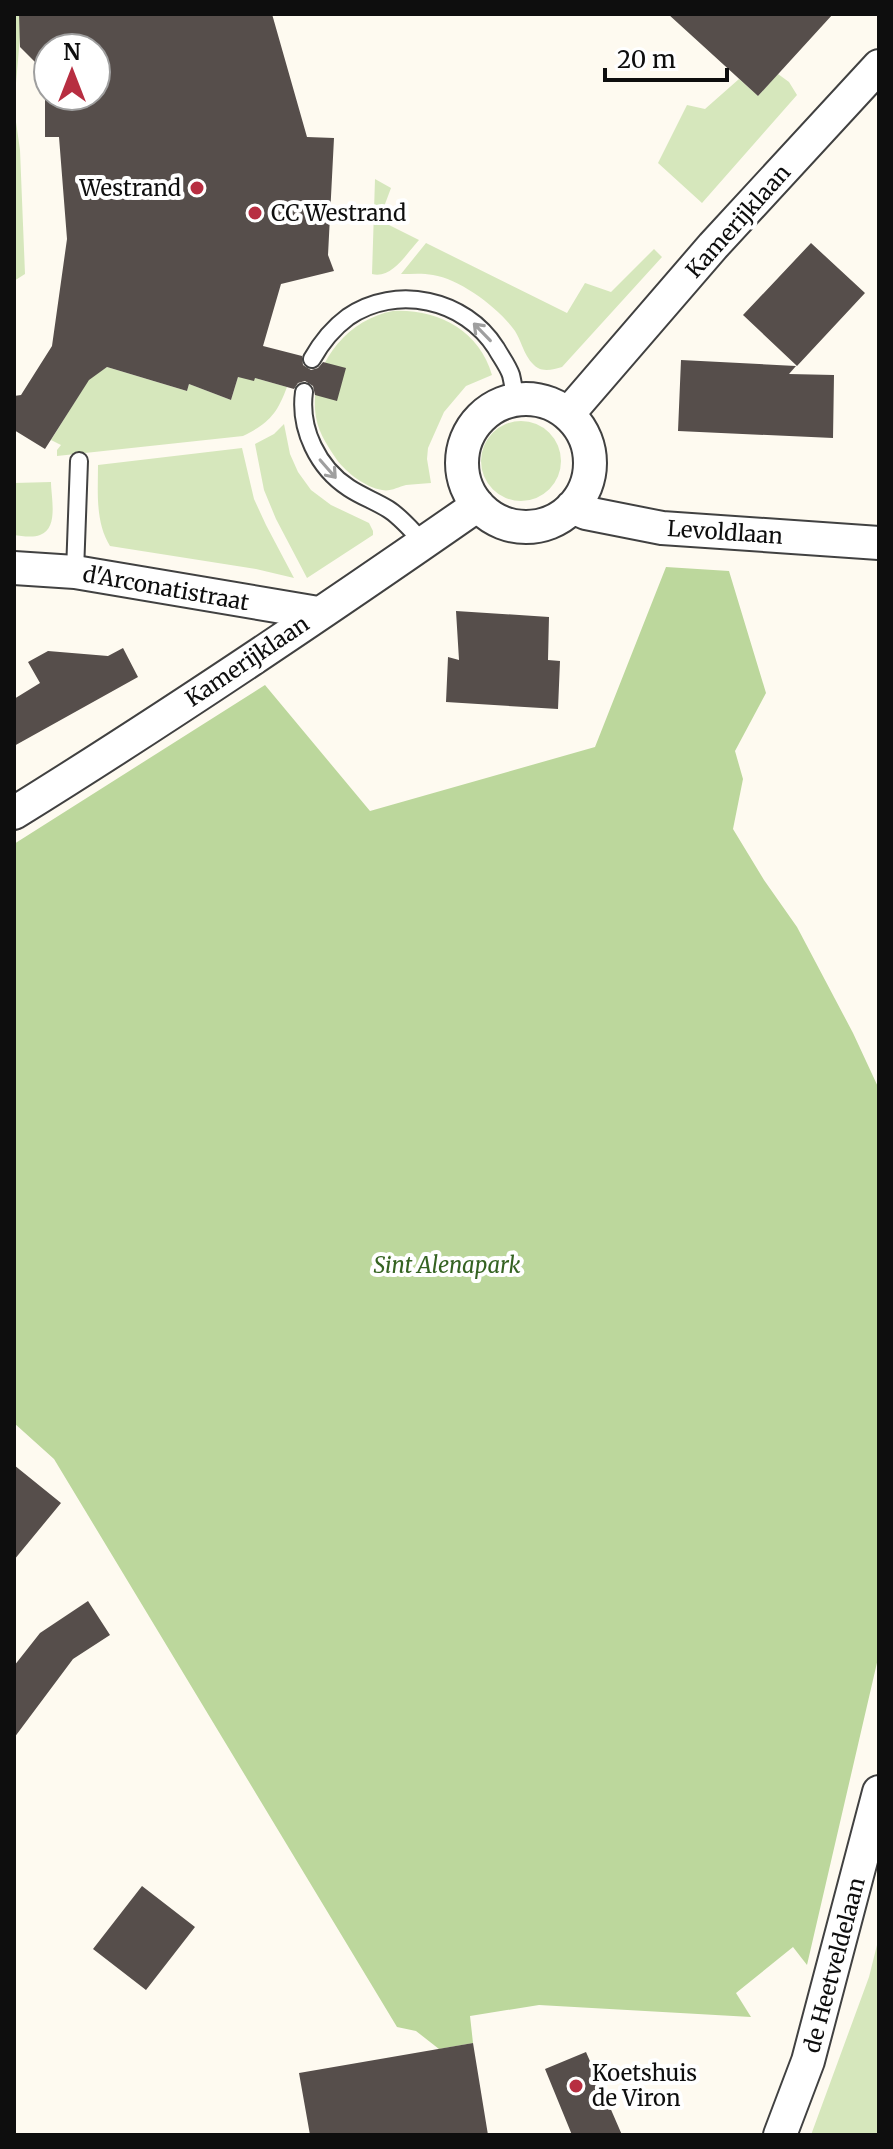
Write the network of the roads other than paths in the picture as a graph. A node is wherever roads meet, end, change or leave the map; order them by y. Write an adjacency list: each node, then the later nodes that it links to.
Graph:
1 (879, 66): 5 (street, Kamerijklaan)
2 (312, 359): 4 (lane, one-way to 2)
3 (304, 392): 9 (lane, one-way to 9)
4 (516, 400): 5 (street); 7 (street)
5 (568, 414): 8 (street)
6 (79, 461): 12 (lane)
7 (478, 505): 8 (street); 9 (street, Kamerijklaan)
8 (572, 507): 10 (street, Levoldlaan)
9 (424, 543): 13 (street, Kamerijklaan)
10 (879, 543)
11 (14, 568): 12 (street, d'Arconatistraat)
12 (75, 572): 13 (street, d'Arconatistraat)
13 (318, 613): 14 (street, Kamerijklaan)
14 (14, 813)
15 (879, 1792): 16 (street, de Heetveldelaan)
16 (780, 2135)

